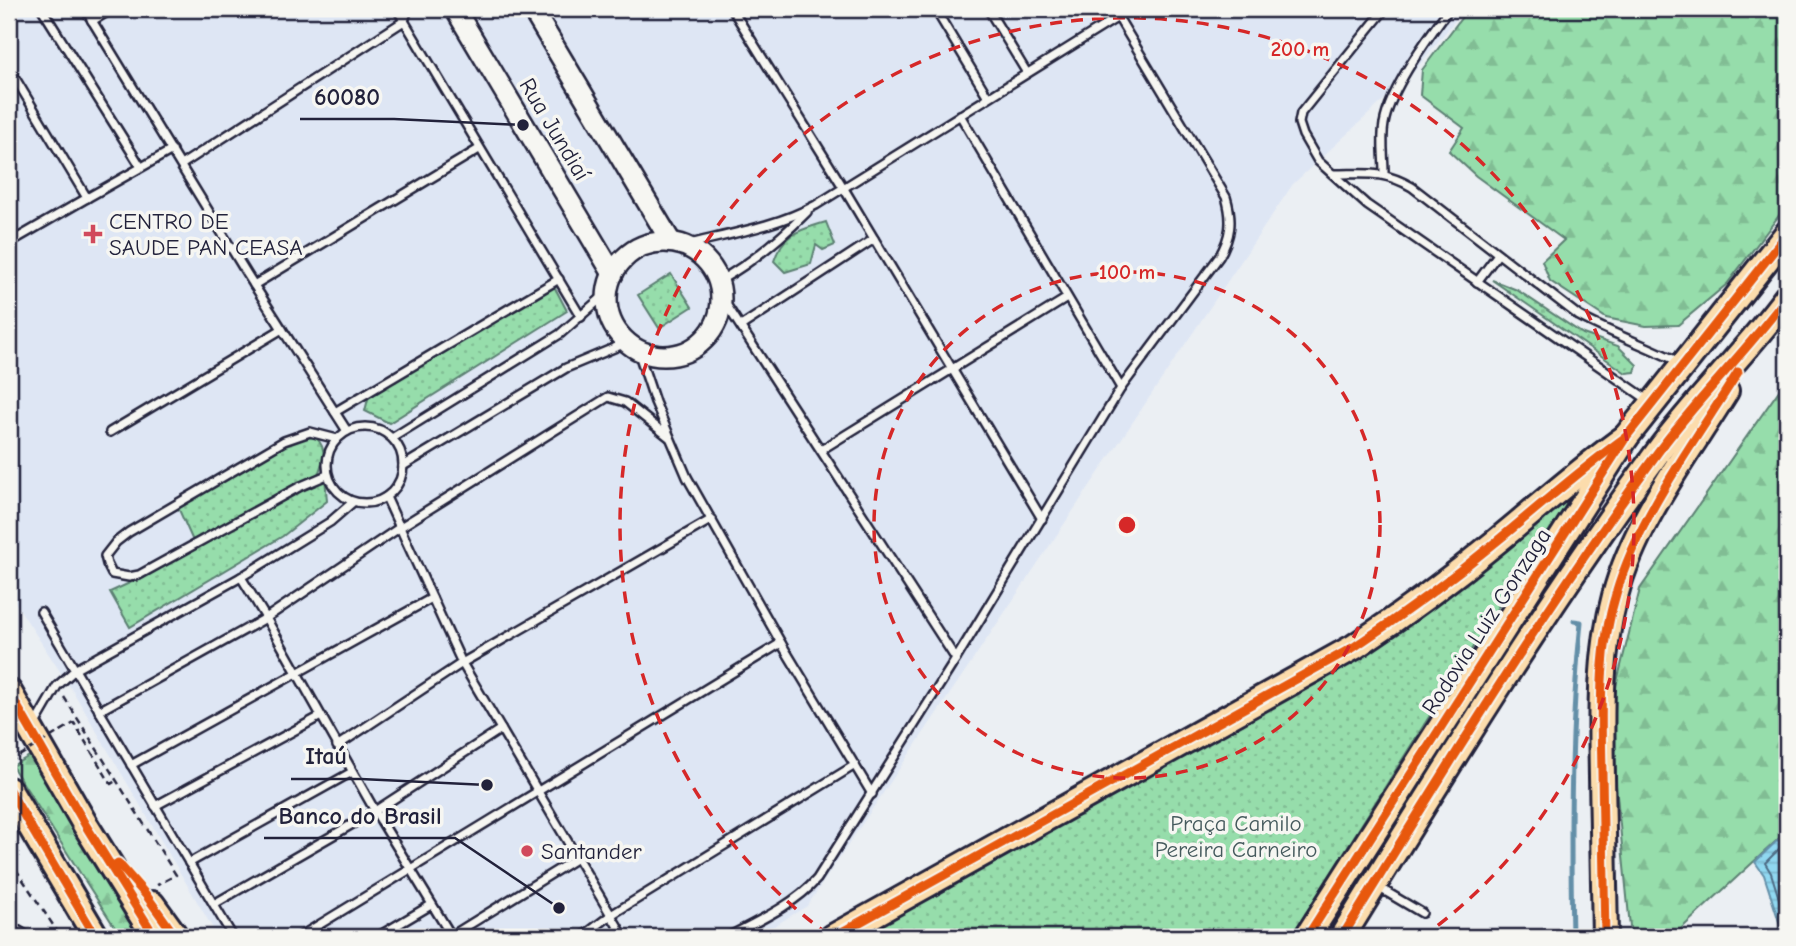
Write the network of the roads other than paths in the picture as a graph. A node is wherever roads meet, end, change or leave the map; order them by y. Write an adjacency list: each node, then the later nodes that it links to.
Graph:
1 (42, 9): 24 (lane)
2 (85, 9): 15 (lane)
3 (111, 9): 15 (lane)
4 (397, 9): 16 (lane)
5 (408, 9): 16 (lane)
6 (455, 9): 35 (street, Rua Jundiaí)
7 (532, 9): 33 (street, Rua Jundiaí)
8 (732, 9): 27 (lane)
9 (935, 9): 19 (lane)
10 (988, 9): 18 (lane)
11 (1113, 9): 14 (lane)
12 (1385, 9): 26 (lane)
13 (1449, 9): 25 (lane)
14 (1118, 17): 18 (lane); 50 (lane)
15 (92, 21): 22 (lane)
16 (404, 21): 21 (lane); 23 (lane)
17 (9, 68): 28 (lane)
18 (1027, 73): 19 (lane)
19 (988, 97): 20 (lane)
20 (960, 115): 27 (lane); 42 (lane)
21 (479, 149): 36 (lane); 38 (lane)
22 (172, 150): 23 (lane); 24 (lane)
23 (181, 166): 38 (lane)
24 (141, 167): 28 (lane)
25 (1384, 173): 26 (lane); 34 (lane)
26 (1333, 174): 37 (lane)
27 (844, 187): 29 (lane); 31 (lane)
28 (87, 198): 32 (lane)
29 (816, 205): 33 (lane); 39 (lane)
30 (1787, 234): 48 (highway, Rodovia Luiz Gonzaga)
31 (874, 239): 45 (lane); 49 (lane)
32 (9, 243)
33 (678, 244): 35 (street); 39 (street)
34 (1498, 254): 37 (lane); 48 (lane)
35 (613, 274): 40 (street)
36 (559, 279): 43 (lane); 52 (lane)
37 (1477, 282): 51 (lane)
38 (254, 285): 46 (lane)
39 (721, 289): 45 (lane); 47 (street)
40 (607, 293): 43 (lane); 47 (street)
41 (1787, 297): 44 (highway, Rodovia Luiz Gonzaga)
42 (1067, 299): 49 (lane); 50 (lane)
43 (581, 317): 57 (lane)
44 (1769, 322): 94 (highway, Rodovia Luiz Gonzaga); 114 (highway)
45 (741, 326): 59 (lane)
46 (282, 328): 52 (lane); 54 (lane)
47 (632, 347): 55 (lane); 60 (lane)
48 (1684, 365): 51 (highway, Rodovia Luiz Gonzaga)
49 (951, 369): 59 (lane); 65 (lane)
50 (1121, 388): 65 (lane)
51 (1653, 403): 56 (highway, Rodovia Luiz Gonzaga)
52 (335, 412): 53 (lane)
53 (347, 431): 57 (lane); 58 (lane)
54 (110, 432)
55 (669, 437): 64 (lane); 66 (lane)
56 (1626, 437): 111 (highway); 112 (highway, Rodovia Luiz Gonzaga)
57 (392, 438): 60 (lane)
58 (337, 439): 61 (lane); 61 (lane)
59 (821, 450): 72 (lane)
60 (403, 466): 62 (lane)
61 (327, 475): 63 (lane)
62 (386, 497): 63 (lane); 66 (lane)
63 (353, 502): 67 (lane)
64 (712, 519): 71 (lane); 73 (lane)
65 (1042, 519): 72 (lane)
66 (399, 528): 68 (lane); 70 (lane)
67 (240, 577): 70 (lane); 74 (lane)
68 (432, 598): 73 (lane); 75 (lane)
69 (40, 612): 74 (lane)
70 (266, 618): 75 (lane); 77 (lane)
71 (781, 643): 83 (lane); 86 (lane)
72 (956, 659): 87 (lane)
73 (462, 663): 79 (lane); 81 (lane)
74 (76, 670): 77 (lane); 80 (lane)
75 (298, 674): 78 (lane); 82 (lane)
76 (9, 692): 80 (highway)
77 (99, 711): 82 (lane)
78 (321, 716): 81 (lane); 88 (lane)
79 (501, 729): 86 (lane); 89 (lane)
80 (31, 730): 90 (highway)
81 (337, 746): 84 (lane)
82 (131, 765): 88 (lane)
83 (855, 765): 87 (lane); 98 (lane)
84 (352, 772): 89 (lane); 92 (lane)
85 (9, 790): 101 (highway)
86 (538, 791): 91 (lane); 93 (lane)
87 (872, 794): 110 (lane)
88 (155, 806): 92 (lane)
89 (374, 811): 93 (lane); 95 (lane)
90 (86, 826): 102 (highway); 103 (highway)
91 (577, 858): 98 (lane); 107 (lane)
92 (189, 863): 95 (lane)
93 (410, 871): 96 (lane); 105 (lane)
94 (1374, 885): 97 (lane); 113 (highway, Rodovia Luiz Gonzaga)
95 (214, 904): 104 (lane)
96 (431, 905): 106 (lane); 107 (lane)
97 (1422, 913)
98 (611, 915): 108 (lane); 109 (lane)
99 (9, 925): 100 (lane)
100 (29, 937)
101 (96, 937)
102 (155, 937)
103 (176, 937)
104 (233, 937)
105 (299, 937)
106 (377, 937)
107 (451, 937)
108 (582, 937)
109 (624, 937)
110 (728, 937)
111 (834, 937)
112 (1307, 937)
113 (1342, 937)
114 (1605, 937)

